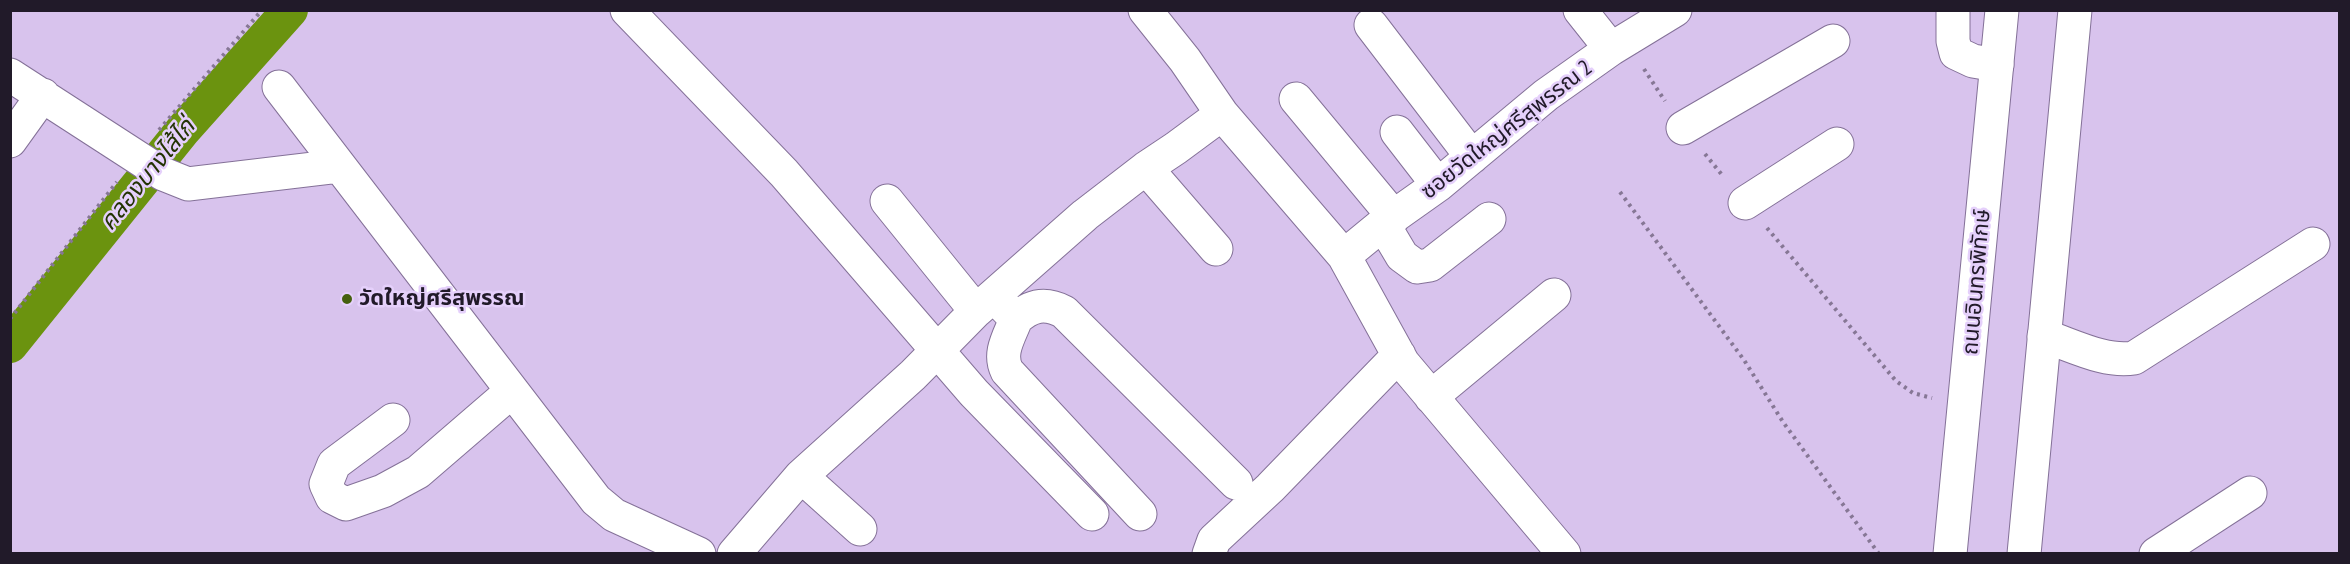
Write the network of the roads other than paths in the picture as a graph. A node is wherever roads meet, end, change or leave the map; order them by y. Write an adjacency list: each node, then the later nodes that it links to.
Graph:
1 (627, 10): 35 (street)
2 (1145, 10): 16 (street)
3 (1580, 10): 10 (street)
4 (1675, 10): 10 (street, ซอยวัดใหญ่ศรีสุพรรณ 2)
5 (1953, 10): 11 (street)
6 (2002, 10): 11 (street, ถนนอินทรพิทักษ์)
7 (2075, 10): 34 (street)
8 (1371, 25): 21 (street)
9 (1833, 40): 17 (street)
10 (1618, 45): 21 (street, ซอยวัดใหญ่ศรีสุพรรณ 2)
11 (1997, 65): 50 (street, ถนนอินทรพิทักษ์)
12 (10, 75): 14 (street)
13 (279, 87): 22 (street)
14 (44, 95): 19 (street); 22 (street)
15 (1296, 99): 28 (street)
16 (1222, 114): 23 (street); 31 (street)
17 (1683, 128)
18 (1397, 132): 24 (street)
19 (10, 141)
20 (1837, 144): 26 (street)
21 (1472, 157): 24 (street, ซอยวัดใหญ่ศรีสุพรรณ 2)
22 (339, 166): 37 (street)
23 (1146, 168): 30 (street); 33 (street)
24 (1438, 185): 28 (street, ซอยวัดใหญ่ศรีสุพรรณ 2)
25 (887, 201): 33 (street)
26 (1745, 203)
27 (1489, 219): 28 (street)
28 (1389, 220): 31 (street, ซอยวัดใหญ่ศรีสุพรรณ 2)
29 (2313, 244): 34 (street)
30 (1216, 249)
31 (1344, 256): 36 (street)
32 (1554, 295): 38 (street)
33 (995, 309): 35 (street); 41 (street); 44 (street)
34 (2044, 336): 51 (street)
35 (936, 350): 40 (street); 43 (street)
36 (1399, 355): 38 (street); 48 (street)
37 (512, 391): 39 (street); 46 (street)
38 (1431, 397): 49 (street)
39 (393, 420)
40 (801, 476): 45 (street); 47 (street)
41 (1236, 483)
42 (2250, 493): 52 (street)
43 (1092, 514)
44 (1140, 514)
45 (860, 529)
46 (699, 554)
47 (734, 554)
48 (1209, 554)
49 (1564, 554)
50 (1950, 554)
51 (2024, 554)
52 (2156, 554)

